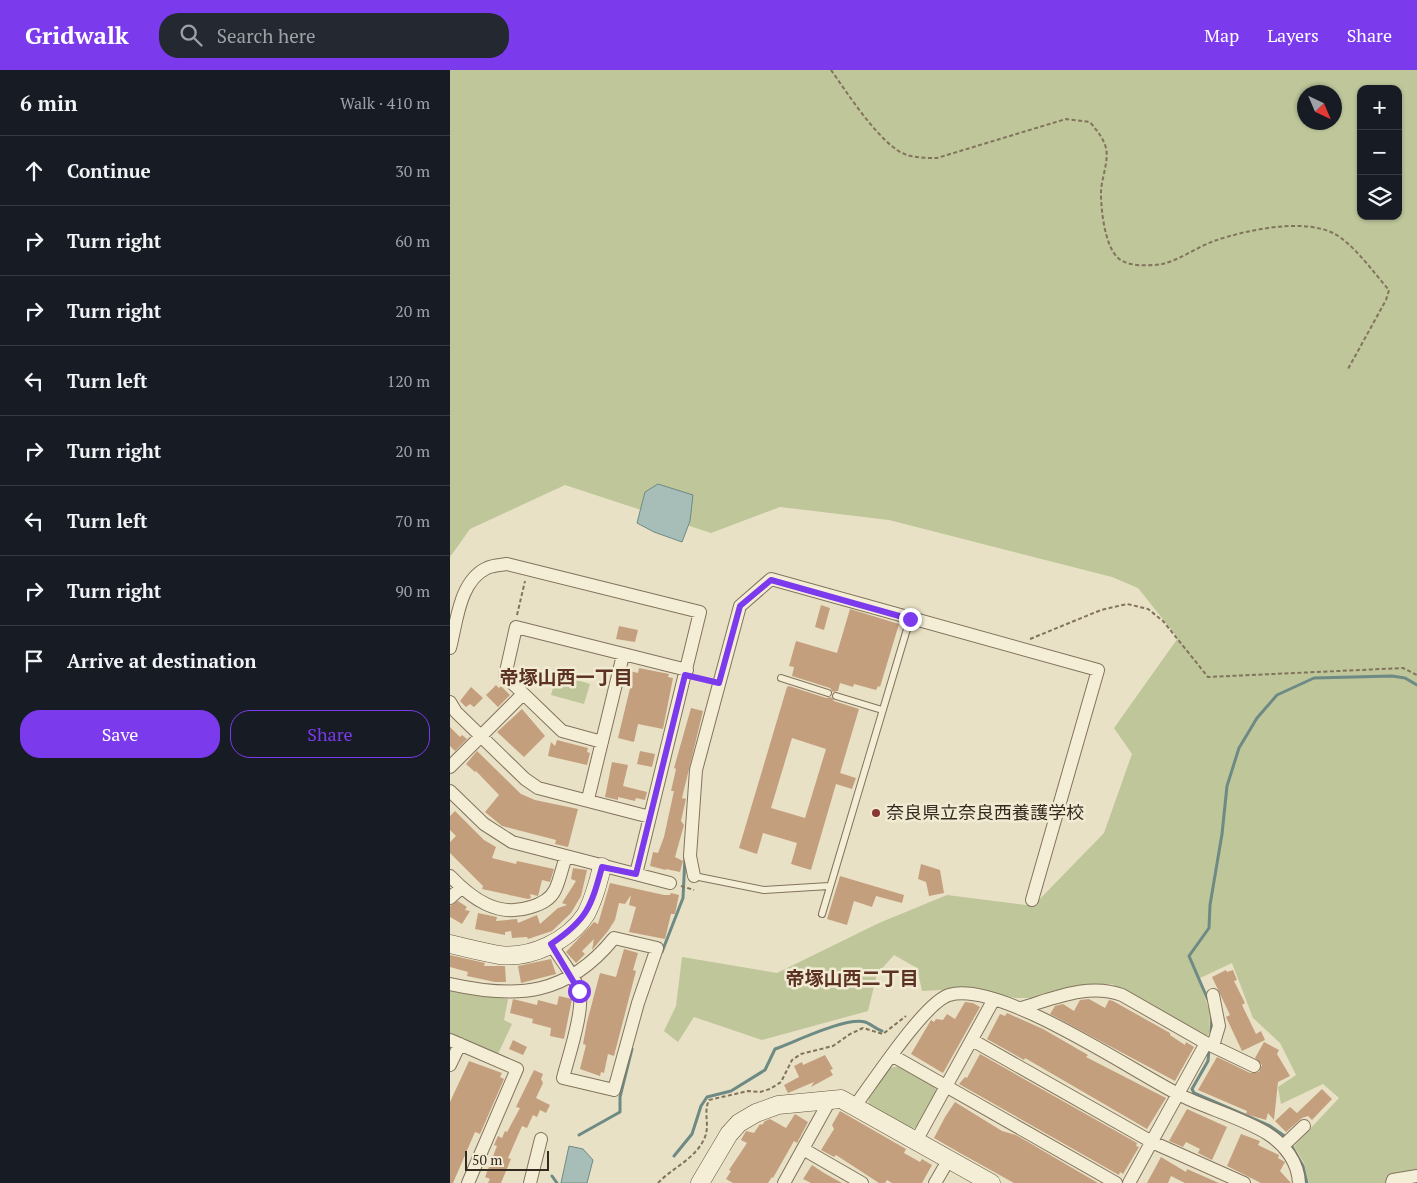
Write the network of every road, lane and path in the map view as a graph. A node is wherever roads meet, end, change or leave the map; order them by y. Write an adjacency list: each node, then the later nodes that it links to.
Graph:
1 (831, 70): 2 (path)
2 (1348, 369)
3 (528, 568): 5 (path); 7 (street); 9 (street)
4 (910, 619): 6 (street); 12 (street); 17 (lane)
5 (516, 627): 8 (street); 14 (street)
6 (1011, 646): 10 (path); 33 (street)
7 (450, 647)
8 (623, 655): 9 (street); 19 (street)
9 (686, 673): 12 (path); 23 (street)
10 (1417, 675)
11 (781, 678): 13 (lane)
12 (719, 683): 28 (street)
13 (828, 693)
14 (523, 694): 18 (street); 19 (street)
15 (836, 696): 17 (lane)
16 (450, 702): 18 (street)
17 (882, 710): 30 (lane)
18 (481, 736): 20 (street); 22 (street)
19 (602, 742): 22 (street)
20 (450, 767)
21 (450, 791): 24 (street)
22 (588, 799): 23 (street)
23 (650, 817): 26 (street)
24 (566, 857): 25 (street); 31 (street)
25 (602, 867): 26 (street); 36 (street)
26 (636, 874): 29 (street)
27 (450, 876): 31 (street)
28 (694, 876): 30 (lane)
29 (670, 883)
30 (829, 886): 34 (lane)
31 (461, 888): 32 (street)
32 (450, 898)
33 (1032, 900)
34 (822, 914)
35 (450, 944): 36 (street)
36 (551, 944): 37 (street)
37 (571, 975): 37 (street); 38 (street)
38 (450, 984)
39 (1212, 995): 45 (street)
40 (994, 999): 41 (street); 43 (street); 46 (street)
41 (1021, 1008): 45 (street); 50 (street)
42 (909, 1014): 63 (path)
43 (972, 1040): 49 (street); 56 (street)
44 (455, 1042): 47 (street); 61 (street)
45 (1210, 1045): 48 (street); 50 (street)
46 (892, 1056): 49 (street); 52 (street)
47 (450, 1065)
48 (1254, 1066)
49 (946, 1088): 55 (street); 69 (street)
50 (1178, 1094): 56 (street); 57 (street)
51 (830, 1100): 52 (street); 58 (street); 64 (street)
52 (855, 1106): 55 (street)
53 (1304, 1126): 57 (street)
54 (541, 1139): 62 (street)
55 (916, 1141): 59 (street)
56 (1152, 1142): 70 (street); 71 (street)
57 (1283, 1146): 72 (street)
58 (803, 1149): 65 (street); 66 (street)
59 (949, 1159): 67 (street); 68 (street)
60 (1417, 1176): 73 (street)
61 (468, 1183)
62 (530, 1183)
63 (658, 1183)
64 (700, 1183)
65 (784, 1183)
66 (862, 1183)
67 (935, 1183)
68 (991, 1183)
69 (1116, 1183)
70 (1129, 1183)
71 (1244, 1183)
72 (1299, 1183)
73 (1392, 1183)

